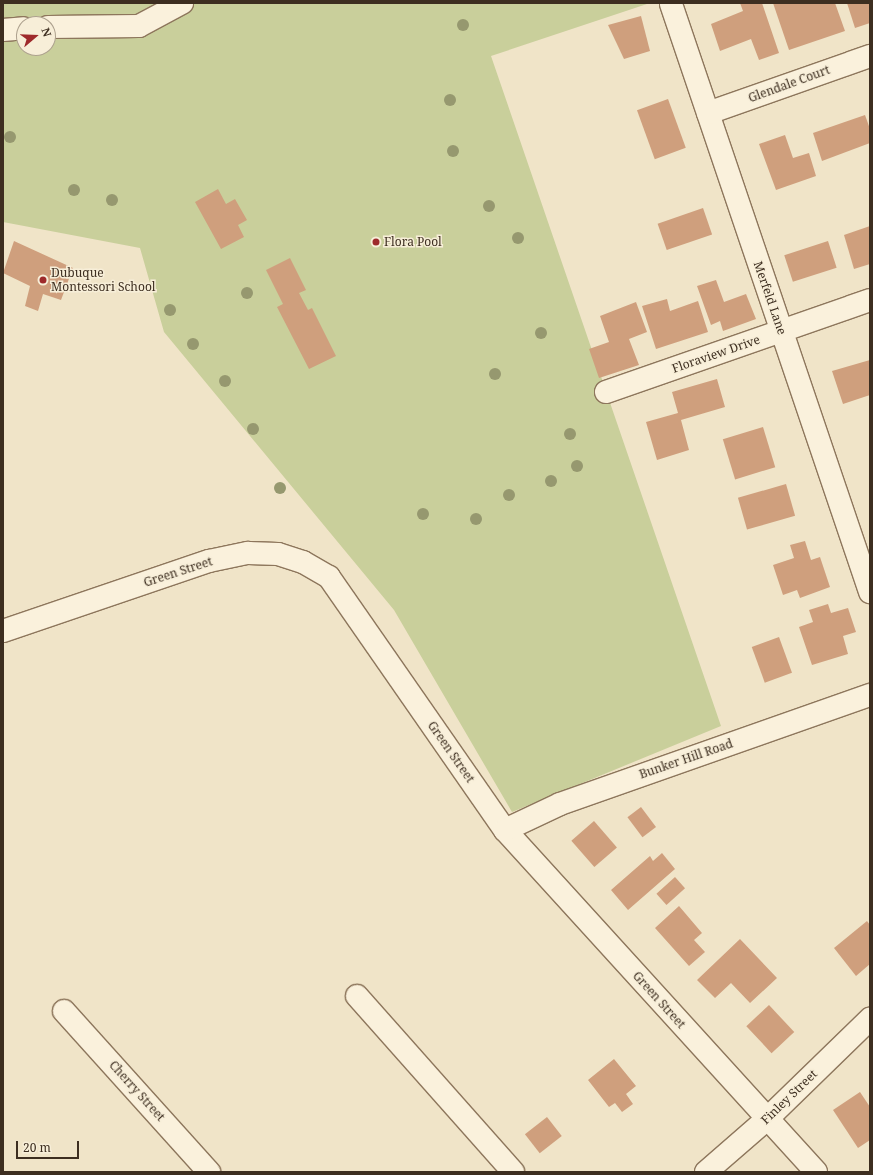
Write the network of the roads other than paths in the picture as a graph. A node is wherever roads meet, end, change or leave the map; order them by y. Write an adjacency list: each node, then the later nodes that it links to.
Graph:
1 (182, 3): 3 (street)
2 (671, 4): 7 (street, Merfeld Lane)
3 (56, 27)
4 (16, 29): 5 (street)
5 (3, 30)
6 (870, 56): 7 (street, Glendale Court)
7 (708, 113): 9 (street, Merfeld Lane)
8 (870, 300): 9 (street, Floraview Drive)
9 (781, 331): 10 (street, Floraview Drive); 11 (street, Merfeld Lane)
10 (606, 392)
11 (870, 592)
12 (3, 631): 14 (street, Green Street)
13 (870, 695): 14 (street, Bunker Hill Road)
14 (505, 830): 18 (street, Green Street)
15 (357, 996): 20 (street)
16 (64, 1011): 19 (street, Cherry Street)
17 (870, 1019): 18 (street, Finley Street)
18 (767, 1119): 21 (street, Finley Street); 22 (street, Green Street)
19 (209, 1172)
20 (514, 1172)
21 (706, 1172)
22 (816, 1172)

